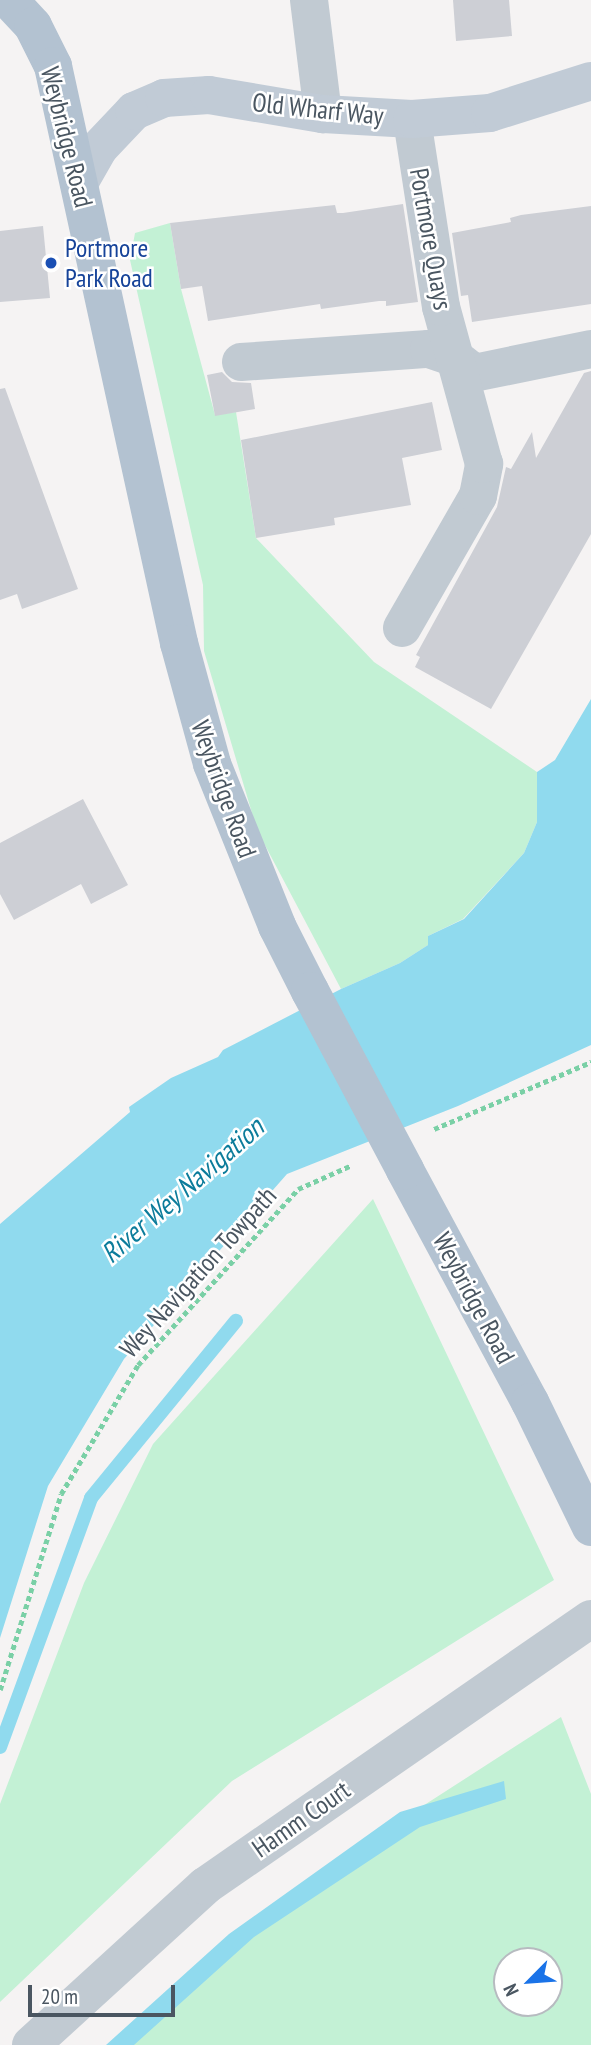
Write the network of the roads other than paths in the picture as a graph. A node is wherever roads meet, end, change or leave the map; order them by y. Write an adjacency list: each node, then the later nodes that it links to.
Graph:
1 (4, 0): 6 (main road, Weybridge Road)
2 (309, 0): 4 (street)
3 (591, 81): 5 (street, Old Wharf Way)
4 (323, 114): 5 (street, Old Wharf Way); 6 (street, Old Wharf Way)
5 (412, 119): 8 (street, Portmore Quays)
6 (79, 183): 11 (main road, Weybridge Road, bridge)
7 (591, 349): 8 (street, Portmore Quays)
8 (455, 358): 9 (street, Portmore Quays); 10 (street, Portmore Quays)
9 (242, 362)
10 (402, 628)
11 (591, 1527)
12 (591, 1619): 13 (street, Hamm Court)
13 (31, 2045)

